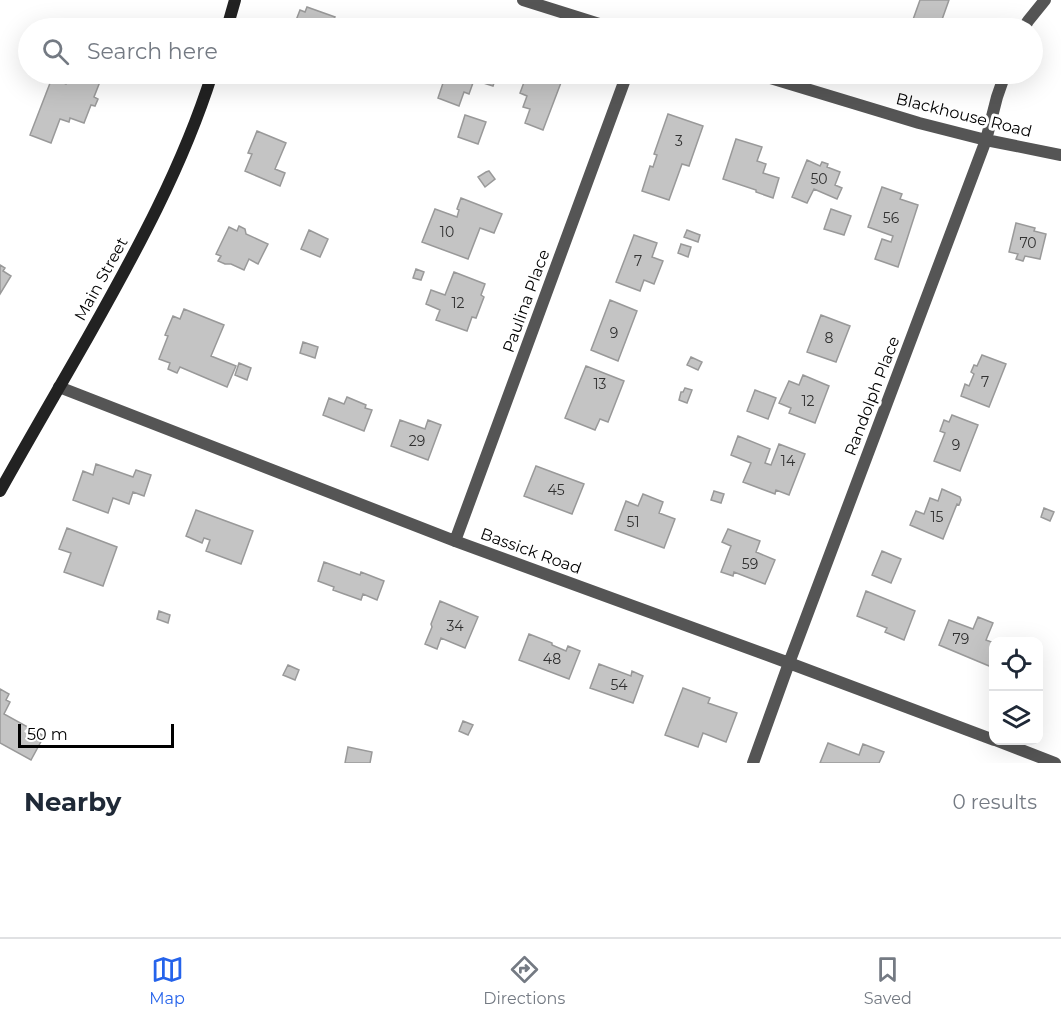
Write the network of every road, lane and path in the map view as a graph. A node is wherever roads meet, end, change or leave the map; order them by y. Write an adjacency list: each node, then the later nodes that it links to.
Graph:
1 (235, 0): 4 (main road)
2 (523, 0): 5 (street)
3 (1045, 0): 6 (street)
4 (230, 18)
5 (580, 18)
6 (1030, 18)
7 (209, 84): 13 (main road, Main Street)
8 (623, 84): 15 (street, Paulina Place)
9 (790, 84): 11 (street, Blackhouse Road)
10 (1001, 84): 11 (street, Randolph Place)
11 (986, 140): 12 (street, Blackhouse Road); 16 (street, Randolph Place)
12 (1061, 155)
13 (59, 387): 14 (main road, Main Street); 15 (street, Bassick Road)
14 (0, 491)
15 (455, 541): 16 (street, Bassick Road)
16 (789, 663): 17 (street, Bassick Road); 19 (street, Randolph Place)
17 (989, 738)
18 (1007, 745): 20 (street, Bassick Road)
19 (753, 763)
20 (1055, 763)

